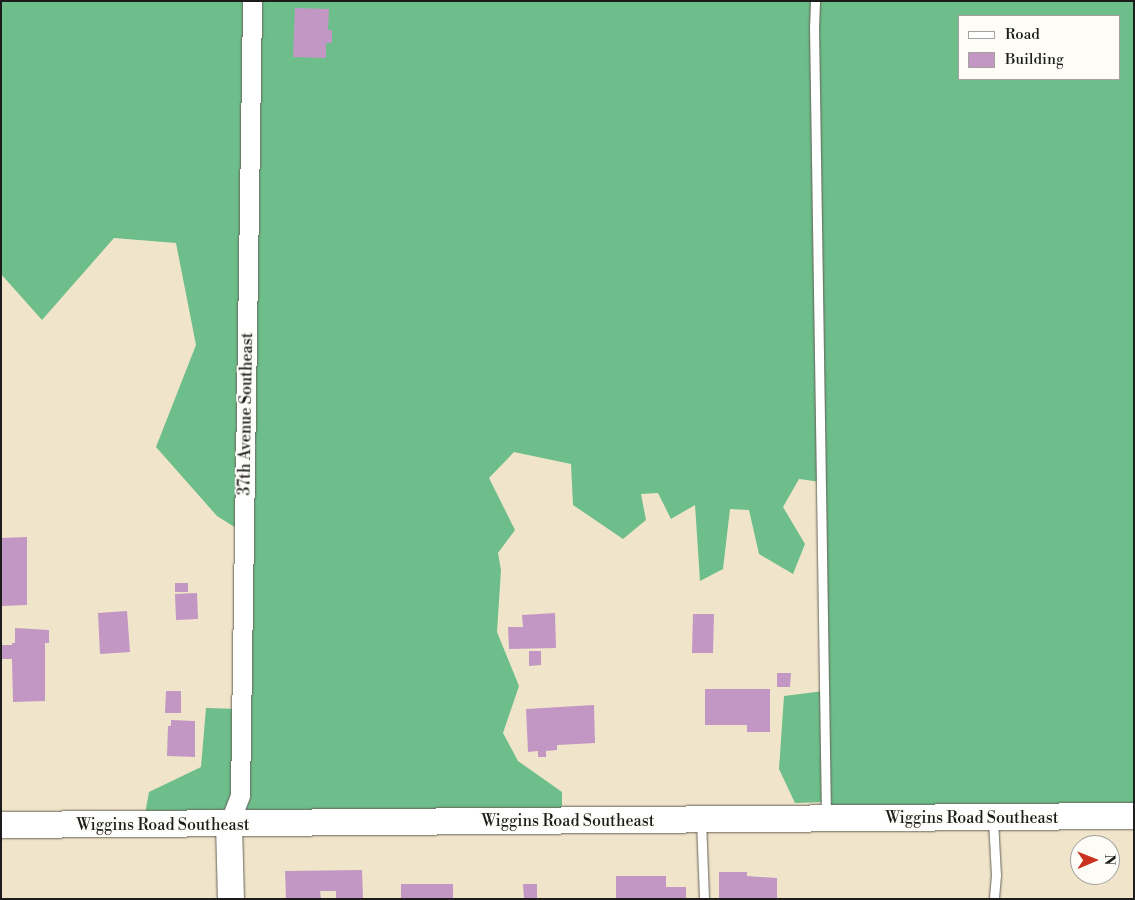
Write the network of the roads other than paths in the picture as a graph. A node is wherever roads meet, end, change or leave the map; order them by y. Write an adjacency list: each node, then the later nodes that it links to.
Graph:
1 (252, 1): 7 (street, 37th Avenue Southeast)
2 (815, 1): 5 (lane)
3 (1134, 816): 4 (street, Wiggins Road Southeast)
4 (992, 818): 5 (street, Wiggins Road Southeast); 11 (lane)
5 (826, 819): 6 (street, Wiggins Road Southeast)
6 (701, 820): 7 (street, Wiggins Road Southeast); 10 (lane)
7 (229, 824): 8 (street, Wiggins Road Southeast); 9 (street)
8 (1, 825)
9 (231, 899)
10 (704, 899)
11 (994, 899)

